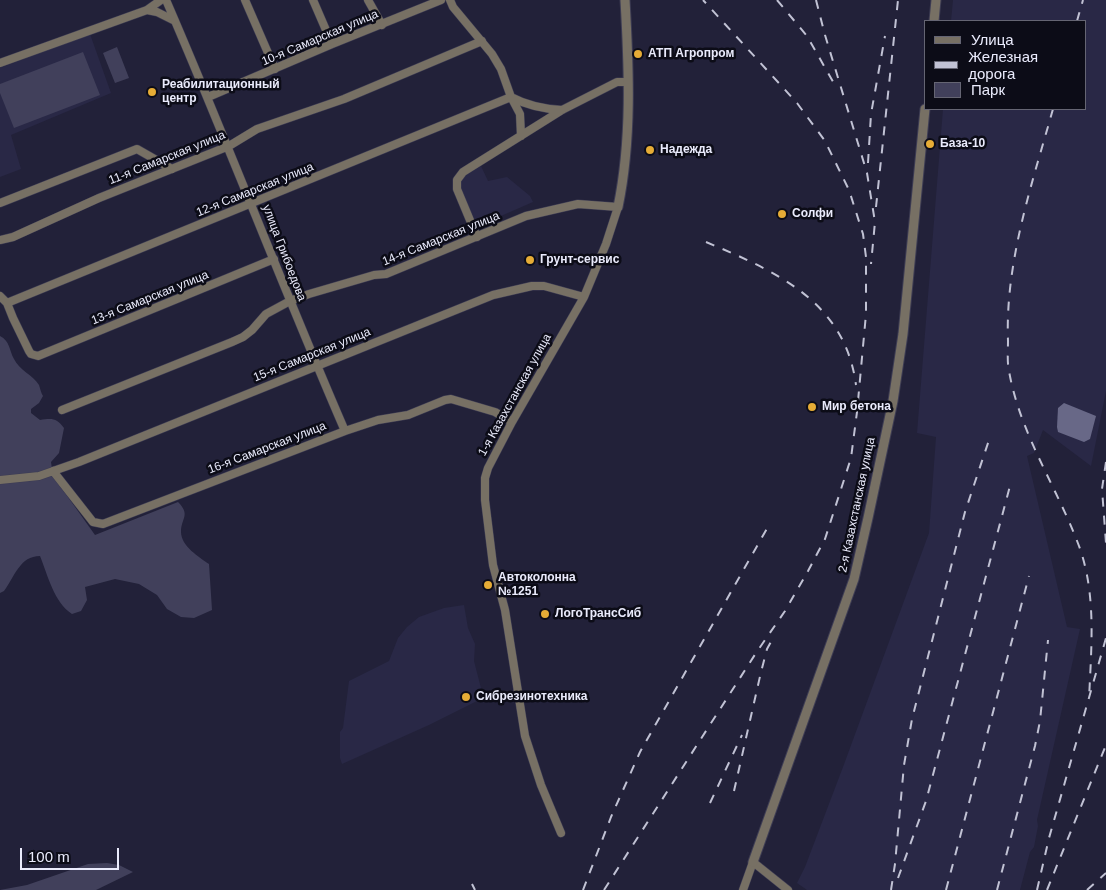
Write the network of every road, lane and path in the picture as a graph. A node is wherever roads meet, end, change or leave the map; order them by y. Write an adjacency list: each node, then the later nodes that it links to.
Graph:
1 (161, 0): 10 (street)
2 (166, 0): 12 (street, улица Грибоедова)
3 (245, 0): 17 (street)
4 (313, 0): 15 (street)
5 (368, 0): 13 (street)
6 (441, 0): 13 (street, 10-я Самарская улица)
7 (450, 0): 14 (street)
8 (625, 0): 18 (street, 1-я Казахстанская улица)
9 (936, 0): 11 (street)
10 (147, 10): 12 (street); 16 (street)
11 (934, 20)
12 (176, 21): 19 (street, улица Грибоедова)
13 (382, 25): 15 (street, 10-я Самарская улица)
14 (482, 41): 20 (street); 24 (street, 11-я Самарская улица)
15 (332, 44): 17 (street, 10-я Самарская улица)
16 (0, 63)
17 (275, 69): 19 (street, 10-я Самарская улица)
18 (628, 82): 21 (street); 28 (street, 1-я Казахстанская улица)
19 (208, 97): 24 (street, улица Грибоедова)
20 (511, 97): 21 (street); 23 (street); 27 (street, 12-я Самарская улица)
21 (562, 110): 23 (street)
22 (925, 110): 43 (street, 2-я Казахстанская улица)
23 (521, 136): 29 (street)
24 (229, 146): 25 (street, 11-я Самарская улица); 27 (street, улица Грибоедова)
25 (172, 169): 26 (street); 30 (street, 11-я Самарская улица)
26 (0, 203)
27 (252, 204): 31 (street, улица Грибоедова); 35 (street, 12-я Самарская улица)
28 (618, 207): 29 (street, 14-я Самарская улица); 33 (street, 1-я Казахстанская улица)
29 (477, 237): 34 (street, 14-я Самарская улица)
30 (0, 240)
31 (274, 259): 34 (street, улица Грибоедова); 35 (street, 13-я Самарская улица)
32 (0, 296): 35 (street)
33 (584, 297): 36 (street, 15-я Самарская улица); 38 (street, 1-я Казахстанская улица)
34 (290, 301): 36 (street, улица Грибоедова); 37 (street, 14-я Самарская улица)
35 (8, 303)
36 (316, 365): 39 (street, улица Грибоедова); 40 (street, 15-я Самарская улица)
37 (62, 410)
38 (512, 422): 39 (street, 16-я Самарская улица); 42 (street, 1-я Казахстанская улица)
39 (344, 431): 40 (street, 16-я Самарская улица)
40 (53, 471): 41 (street, 15-я Самарская улица)
41 (0, 480)
42 (562, 833)
43 (753, 862): 44 (street, 2-я Казахстанская улица); 45 (street)
44 (743, 890)
45 (788, 890)

